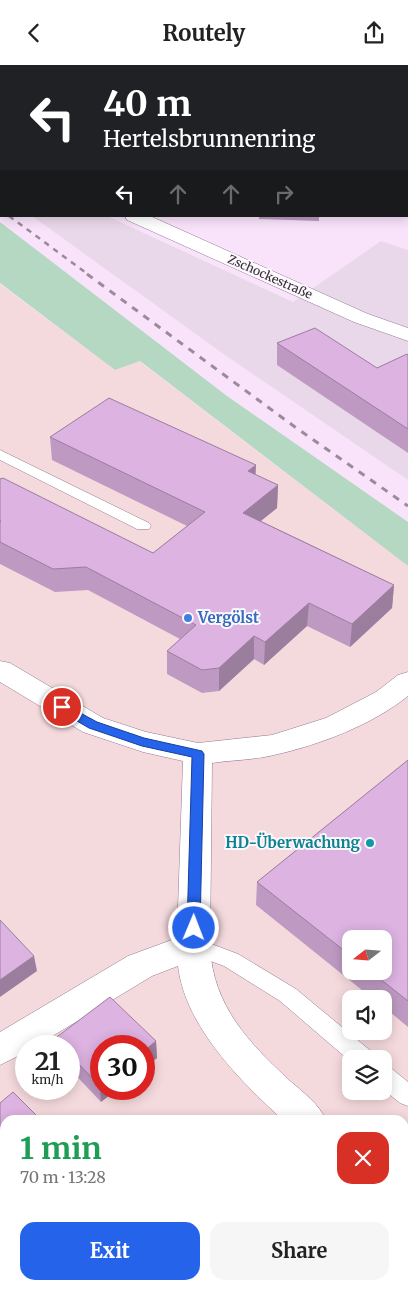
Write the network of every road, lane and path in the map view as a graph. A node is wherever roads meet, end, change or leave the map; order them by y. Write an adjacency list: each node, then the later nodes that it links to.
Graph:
1 (136, 217): 2 (street, Zschockestraße)
2 (408, 335)
3 (0, 454): 4 (lane)
4 (142, 525)
5 (0, 670): 7 (street)
6 (408, 682): 7 (street)
7 (198, 754): 8 (street)
8 (193, 946): 9 (street); 10 (lane); 13 (street)
9 (0, 1050)
10 (353, 1050)
11 (392, 1083): 12 (lane)
12 (408, 1096)
13 (302, 1115)

